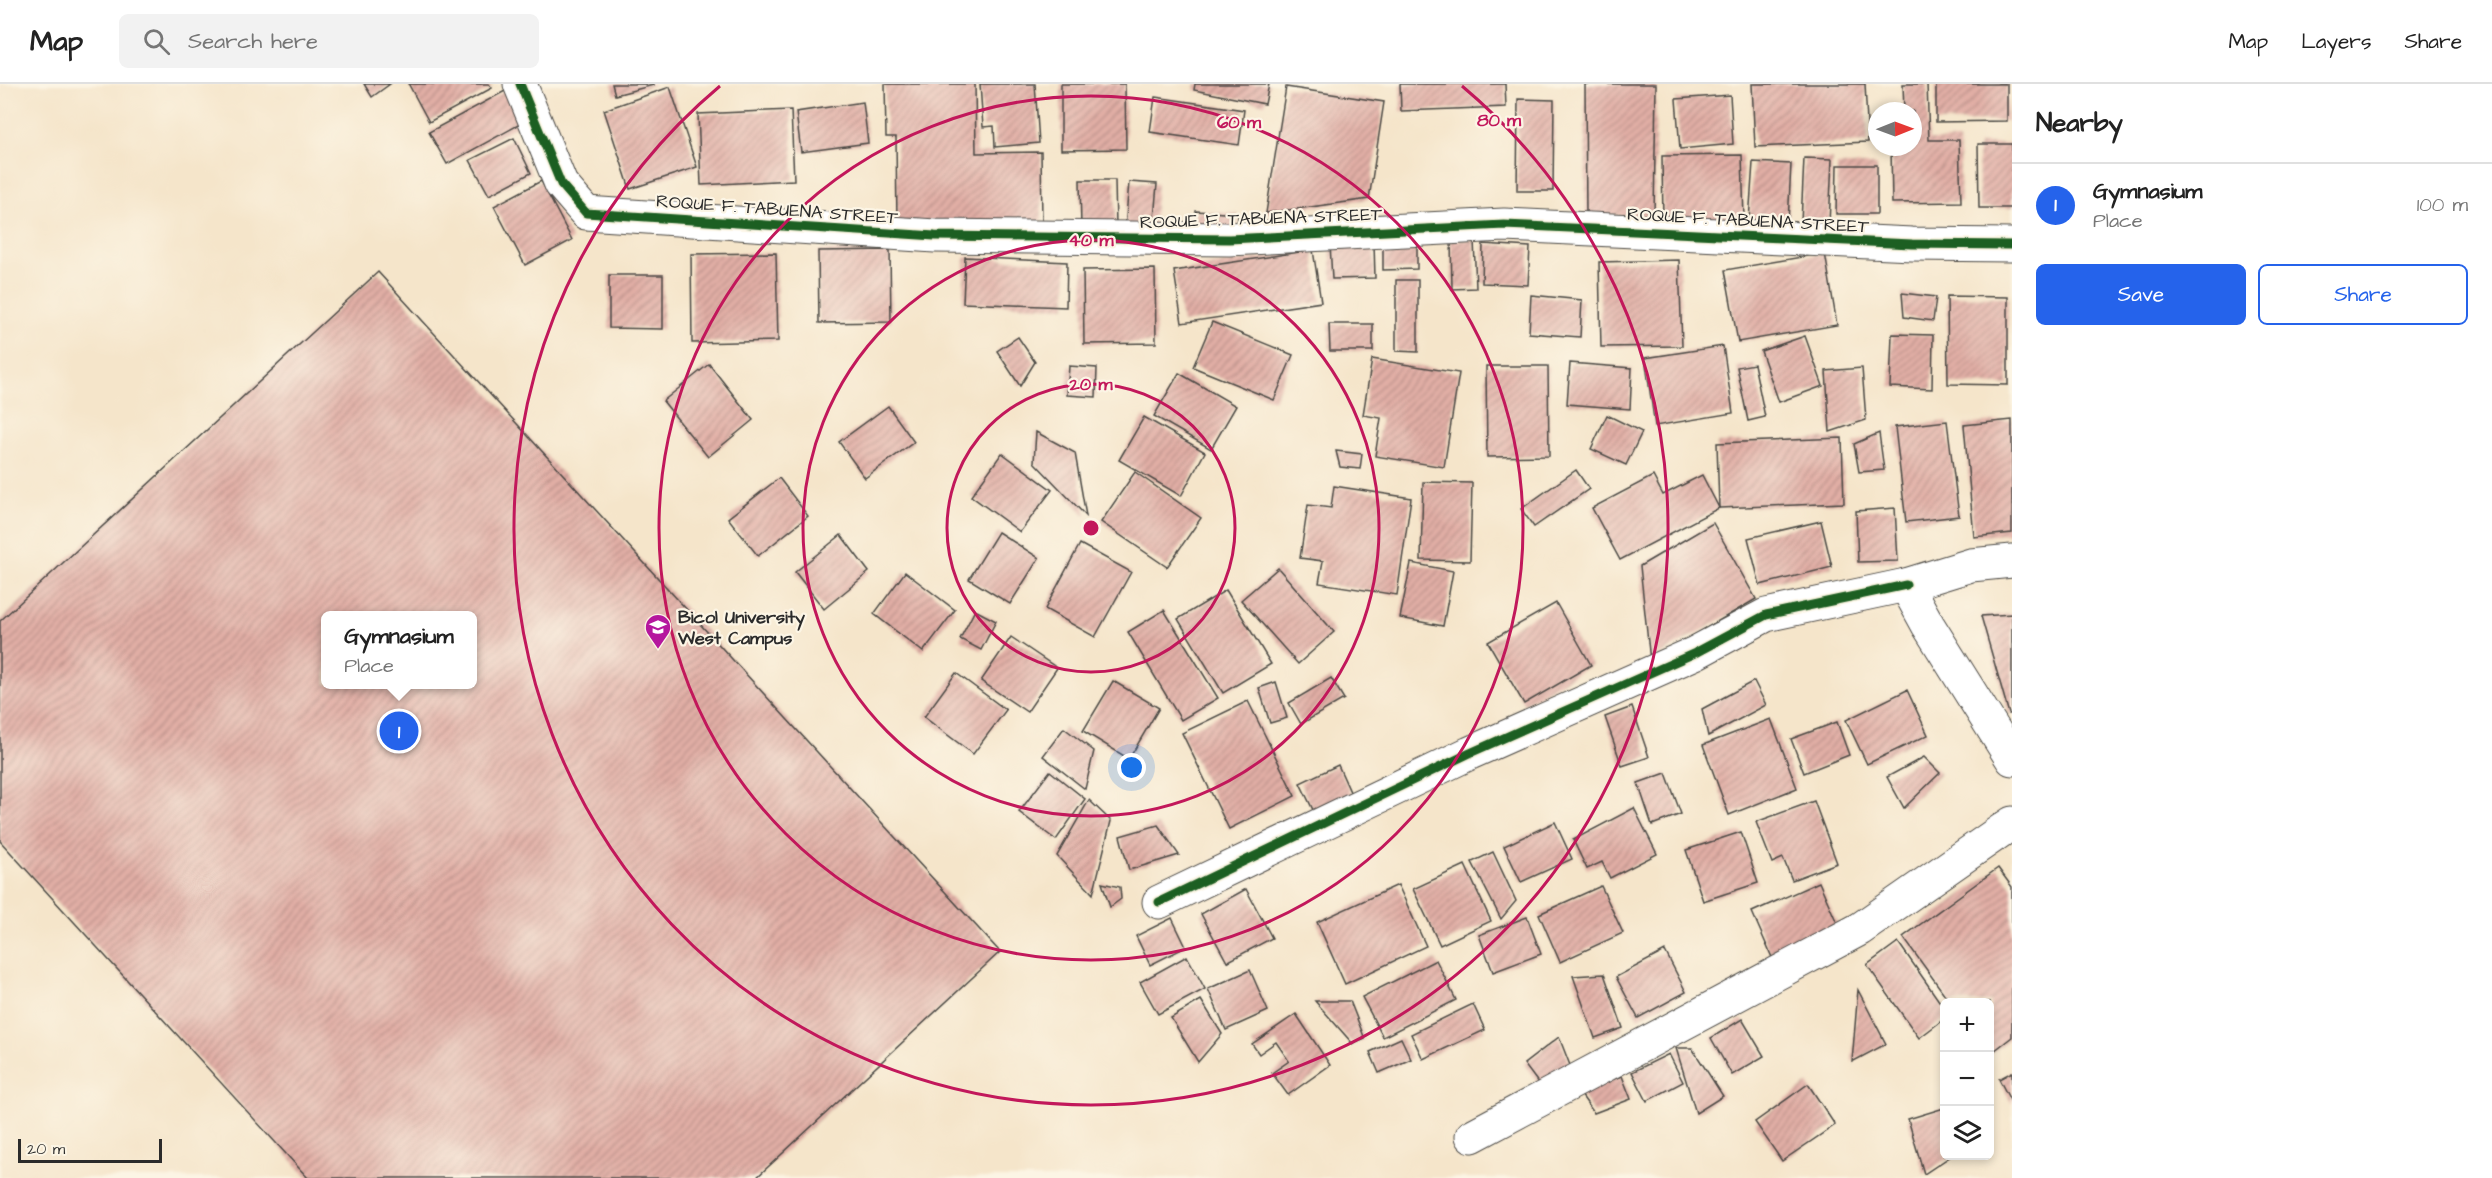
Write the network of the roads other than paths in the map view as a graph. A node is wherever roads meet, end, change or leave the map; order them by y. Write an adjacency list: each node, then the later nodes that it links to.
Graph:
1 (520, 84): 2 (street, ROQUE F. TABUENA STREET)
2 (2012, 245)
3 (2012, 561): 4 (street)
4 (1906, 585): 5 (street); 7 (street)
5 (2012, 759)
6 (2012, 823): 8 (street)
7 (1159, 902)
8 (1472, 1136)

